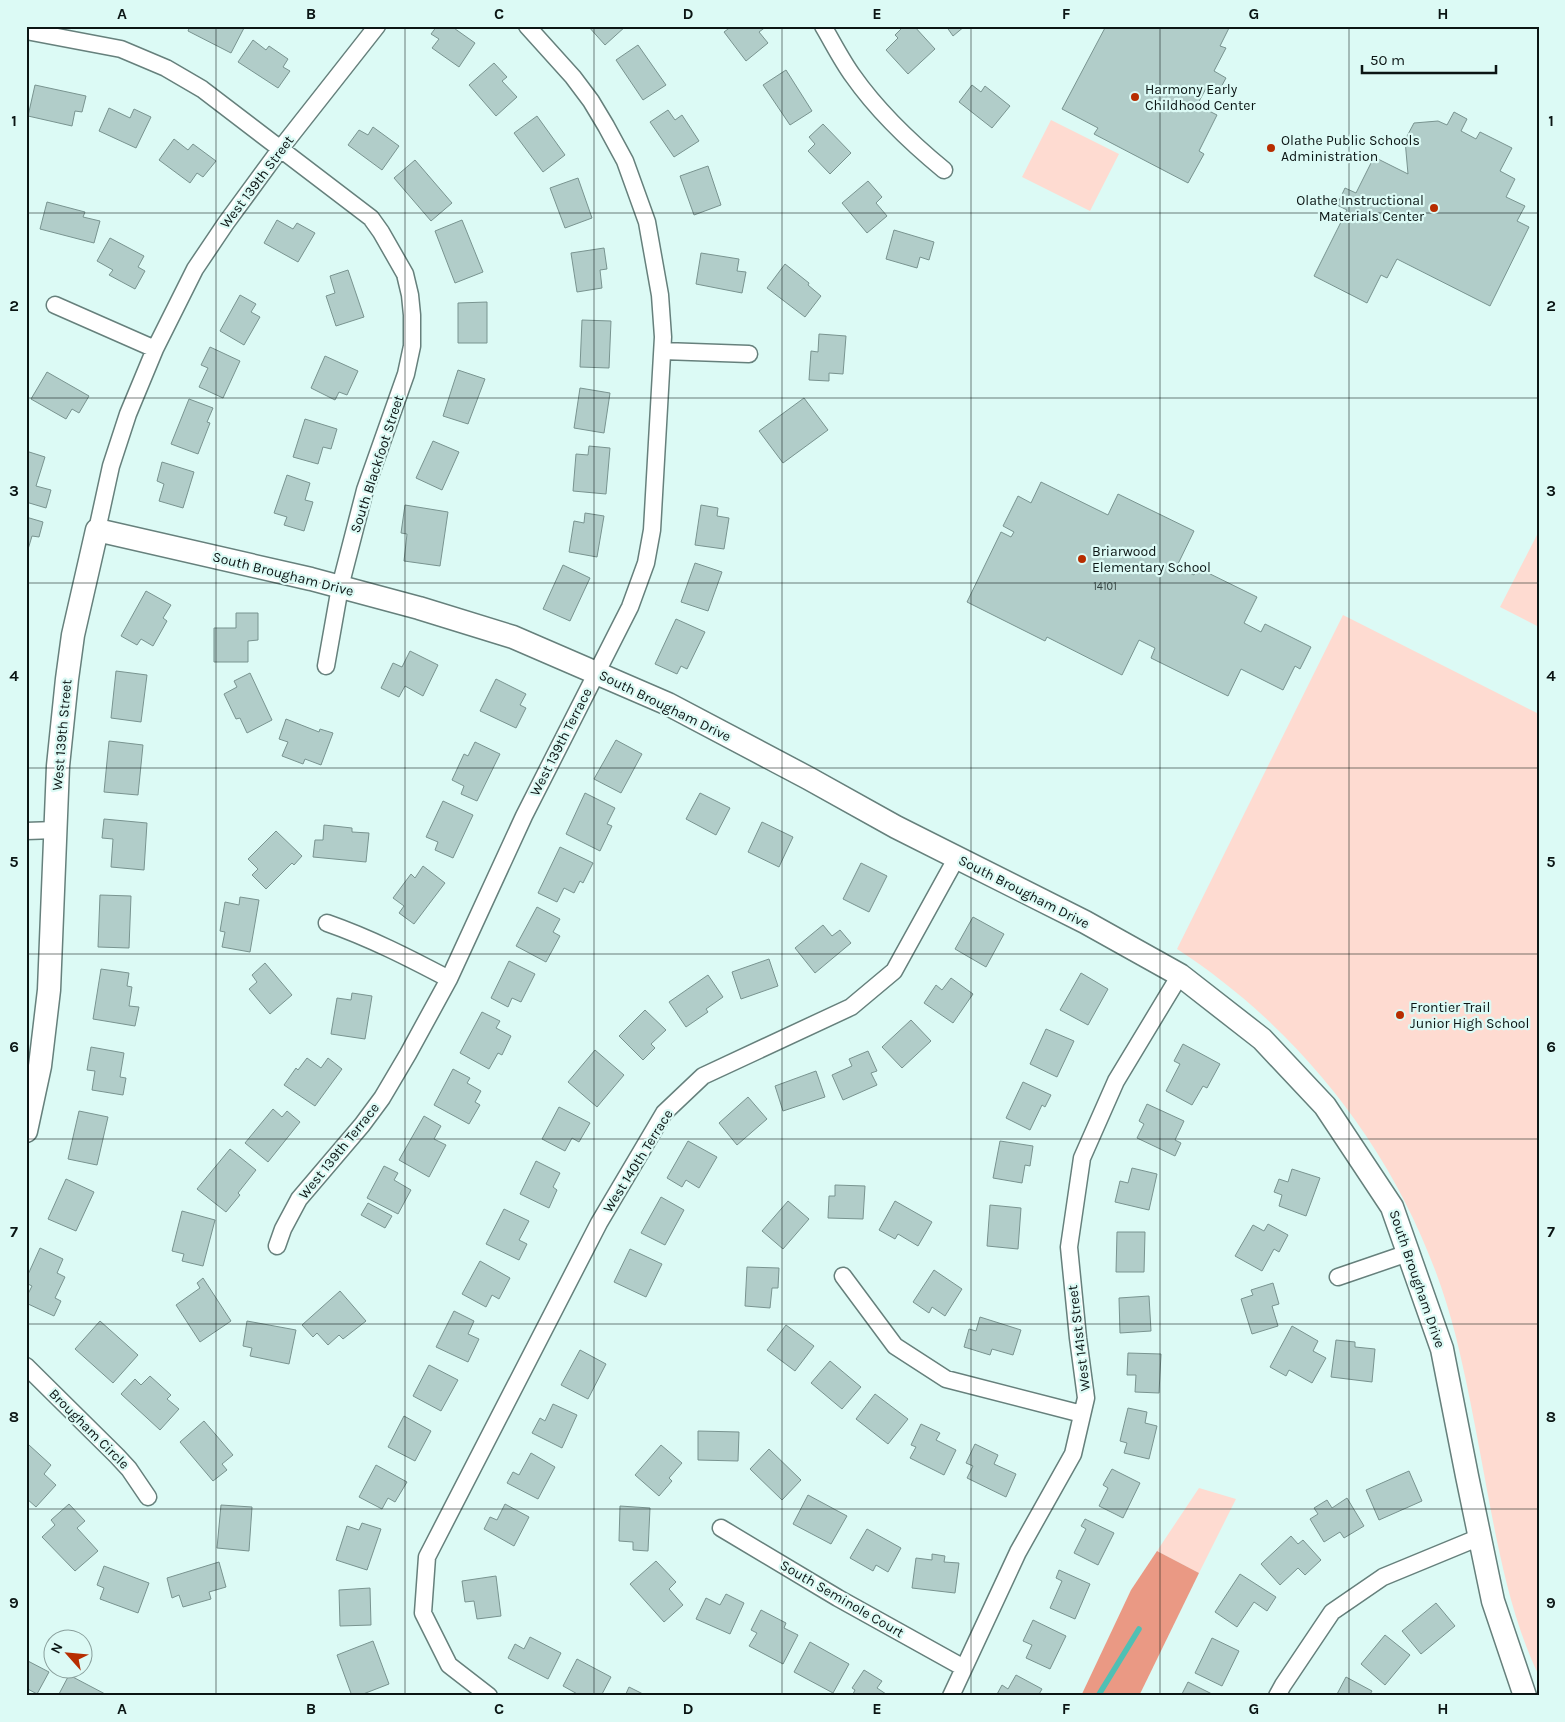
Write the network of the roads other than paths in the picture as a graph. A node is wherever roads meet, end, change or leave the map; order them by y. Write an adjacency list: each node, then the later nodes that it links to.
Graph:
1 (377, 26): 5 (street, West 139th Street)
2 (527, 26): 9 (street, West 139th Terrace)
3 (826, 27): 6 (street)
4 (26, 31): 5 (street, South Blackfoot Street)
5 (281, 148): 8 (street, West 139th Street); 12 (street, South Blackfoot Street)
6 (944, 170)
7 (55, 304): 8 (street)
8 (155, 349): 11 (street, West 139th Street)
9 (662, 351): 10 (street); 14 (street, West 139th Terrace)
10 (749, 354)
11 (97, 530): 12 (street, South Brougham Drive); 15 (street, West 139th Street)
12 (340, 587): 13 (street, South Blackfoot Street); 14 (street, South Brougham Drive)
13 (326, 666)
14 (596, 673): 17 (street, South Brougham Drive); 20 (street, West 139th Terrace)
15 (56, 830): 16 (street); 21 (street, West 139th Street)
16 (26, 831)
17 (957, 857): 19 (street, South Brougham Drive); 32 (street, West 140th Terrace)
18 (327, 923): 20 (street)
19 (1180, 975): 23 (street, South Brougham Drive); 27 (street, West 141st Street)
20 (449, 979): 22 (street, West 139th Terrace)
21 (26, 1131)
22 (277, 1246)
23 (1408, 1253): 25 (street); 30 (street, South Brougham Drive)
24 (843, 1276): 27 (street)
25 (1338, 1277)
26 (26, 1366): 28 (street, Brougham Circle)
27 (1082, 1414): 31 (street, West 141st Street)
28 (148, 1496)
29 (721, 1528): 31 (street, South Seminole Court)
30 (1480, 1537): 34 (street); 35 (street, South Brougham Drive)
31 (964, 1668): 33 (street, West 141st Street)
32 (489, 1696)
33 (951, 1696)
34 (1277, 1696)
35 (1525, 1696)

